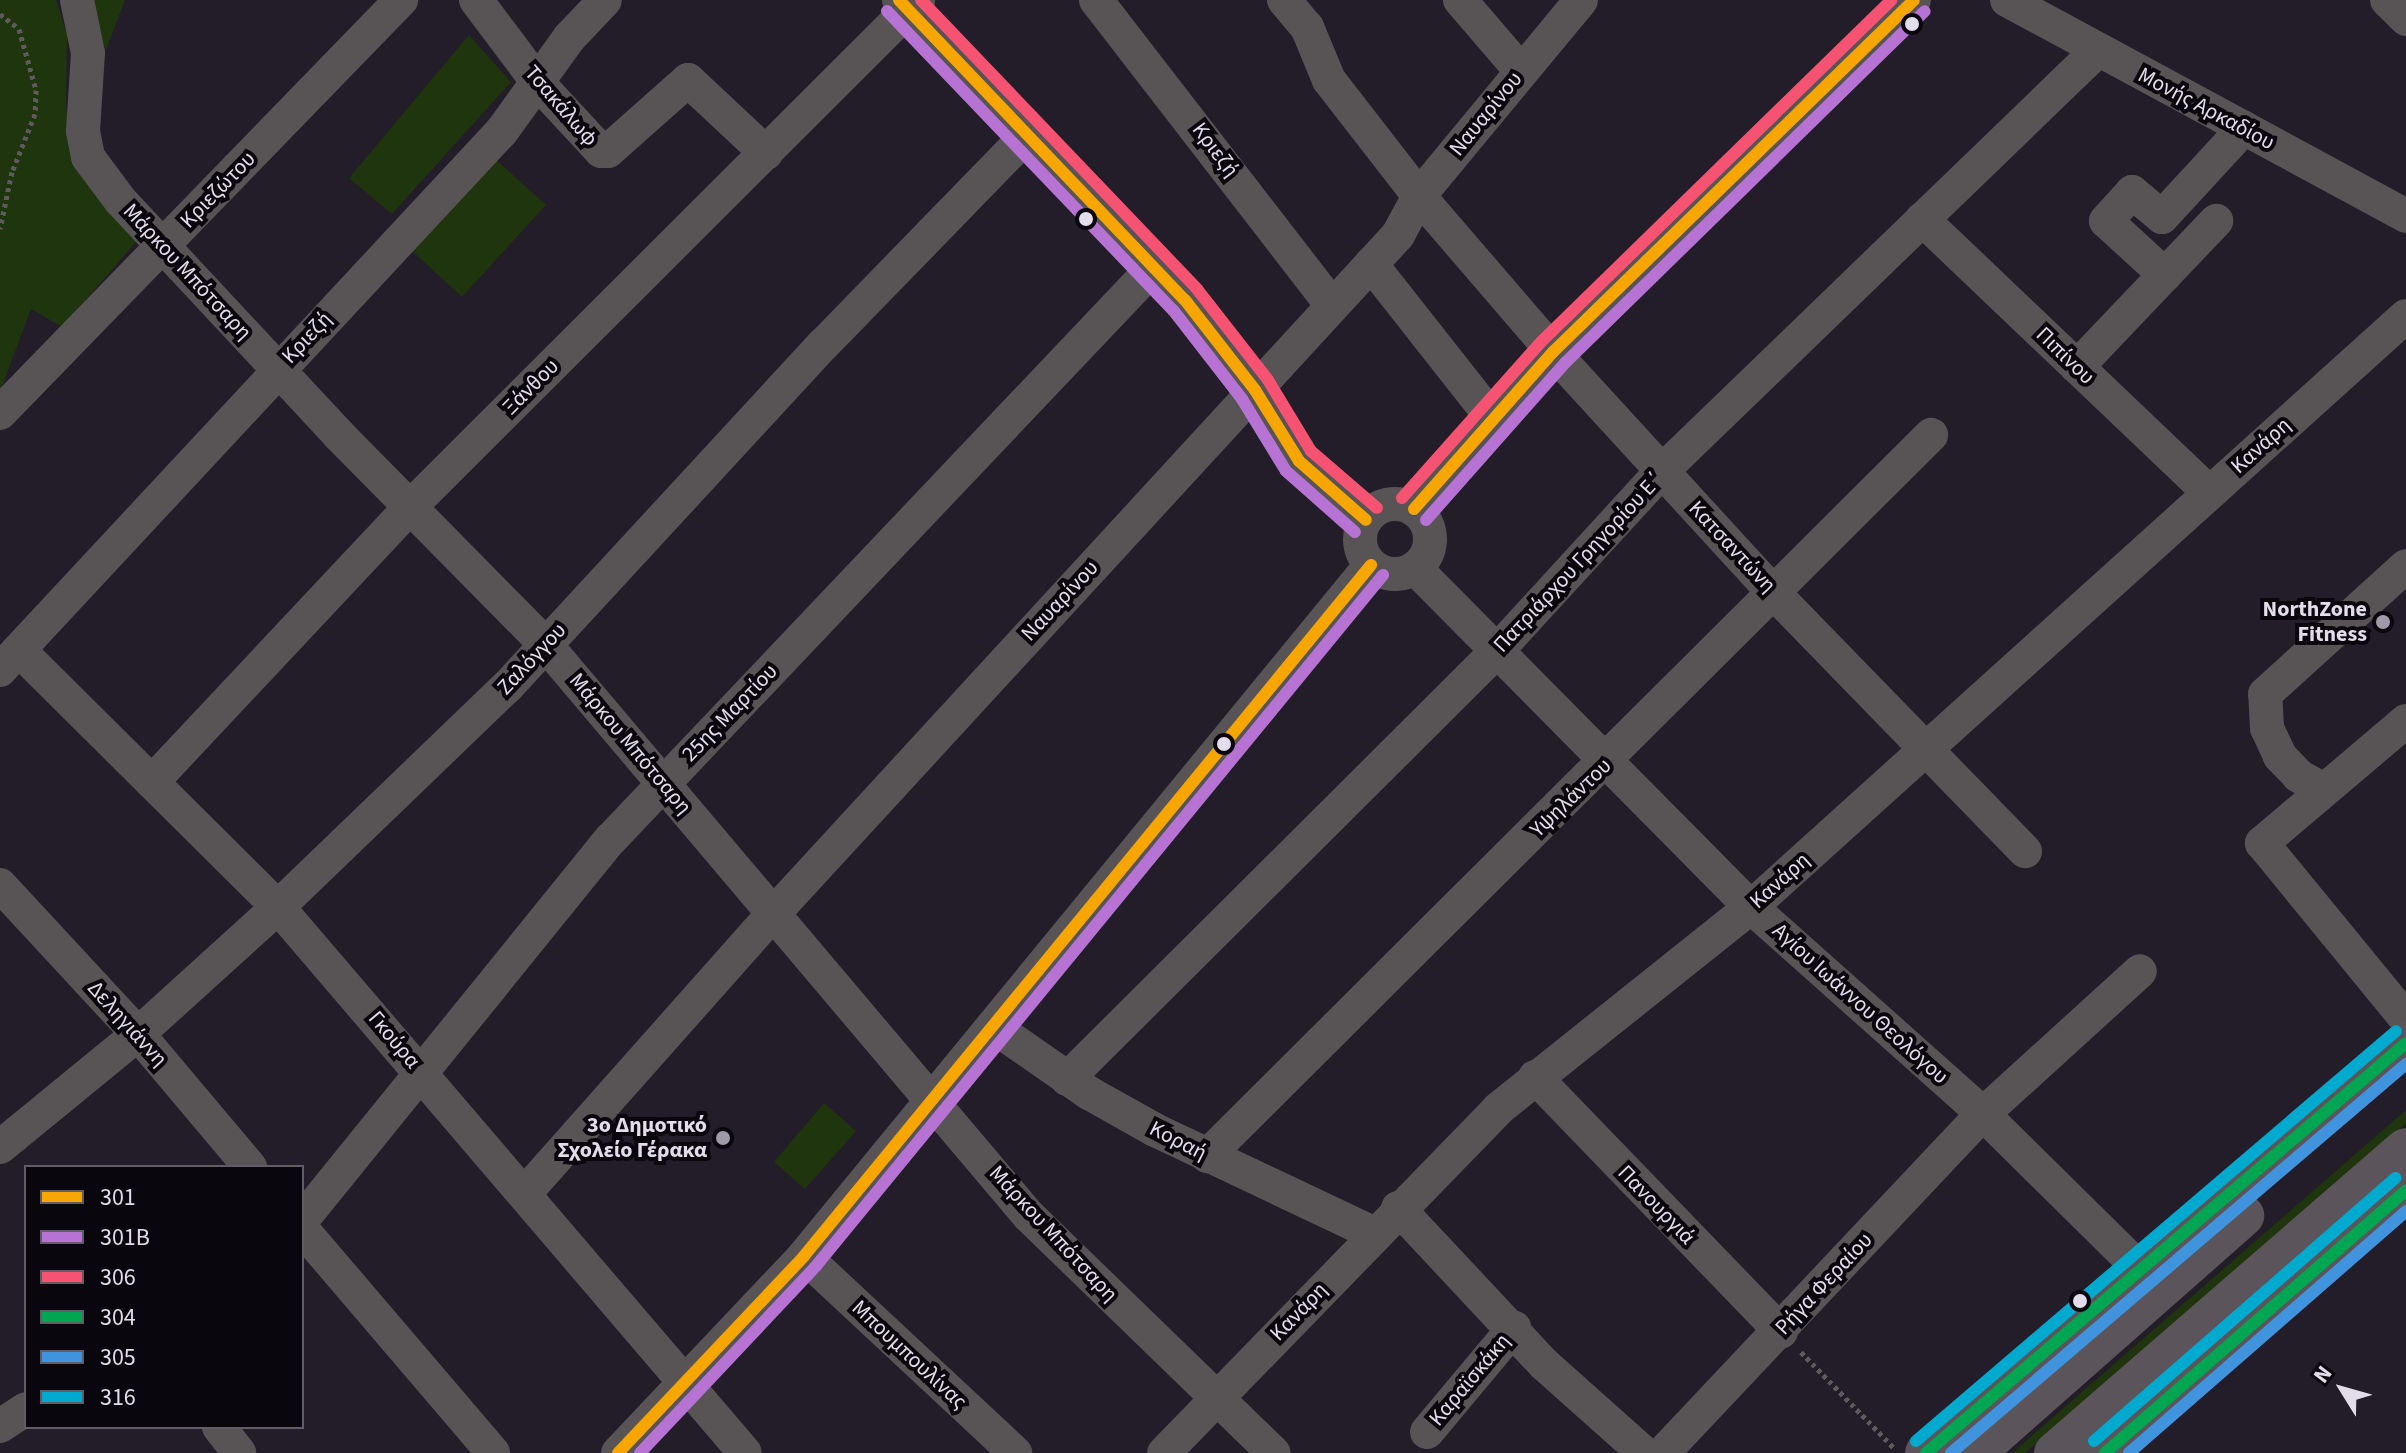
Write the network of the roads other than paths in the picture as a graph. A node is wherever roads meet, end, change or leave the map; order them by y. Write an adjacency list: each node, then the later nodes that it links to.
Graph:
1 (77, 0): 24 (street, Μάρκου Μπότσαρη)
2 (401, 0): 24 (street, Κριεζώτου)
3 (605, 0): 16 (street, Κριεζή)
4 (1096, 0): 28 (street, Κριεζή)
5 (1284, 0): 20 (street, Κατσαντώνη)
6 (1460, 0): 15 (street)
7 (1581, 0): 15 (street, Ναυαρίνου)
8 (1914, 0): 30 (street)
9 (2007, 0): 14 (street, Μονής Αρκαδίου)
10 (2387, 0): 13 (street)
11 (480, 2): 16 (street, Τσακάλωφ)
12 (909, 3): 18 (street); 19 (street, Ξάνθου)
13 (2406, 19)
14 (2097, 51): 17 (street, Μονής Αρκαδίου); 22 (street, Πατριάρχου Γρηγορίου Ε΄)
15 (1521, 71): 20 (street, Ναυαρίνου)
16 (539, 84): 19 (street, Τσακάλωφ); 32 (street, Κριεζή)
17 (2244, 128): 21 (street, Μονής Αρκαδίου); 27 (street)
18 (1028, 134): 26 (street); 46 (street, Ζαλόγγου)
19 (766, 153): 39 (street, Ξάνθου)
20 (1419, 196): 25 (street, Ναυαρίνου); 30 (street, Κατσαντώνη)
21 (2406, 216)
22 (1922, 219): 31 (street, Πιπίνου); 37 (street, Πατριάρχου Γρηγορίου Ε΄)
23 (2216, 221): 27 (street)
24 (161, 249): 32 (street, Μάρκου Μπότσαρη); 34 (street, Κριεζώτου)
25 (1371, 264): 28 (street, Ναυαρίνου); 35 (street)
26 (1155, 266): 33 (street); 53 (street, 25ης Μαρτίου)
27 (2165, 275): 31 (street)
28 (1330, 303): 33 (street, Ναυαρίνου)
29 (2406, 316): 38 (street, Κανάρη)
30 (1553, 352): 35 (street); 37 (street, Κατσαντώνη)
31 (2077, 367): 38 (street, Πιπίνου)
32 (278, 369): 39 (street, Μάρκου Μπότσαρη); 48 (street, Κριεζή)
33 (1255, 390): 41 (street); 59 (street, Ναυαρίνου)
34 (0, 413)
35 (1493, 419): 40 (street)
36 (1931, 435): 45 (street, Υψηλάντου)
37 (1661, 472): 45 (street, Κατσαντώνη); 47 (street, Πατριάρχου Γρηγορίου Ε΄)
38 (2209, 492): 50 (street, Κανάρη)
39 (410, 507): 46 (street, Μάρκου Μπότσαρη); 52 (street, Ξάνθου)
40 (1414, 509): 41 (street); 44 (street)
41 (1366, 520): 42 (street)
42 (1371, 565): 44 (street); 62 (street)
43 (2406, 566): 54 (street)
44 (1415, 568): 47 (street, Αγίου Ιωάννου Θεολόγου)
45 (1772, 591): 50 (street, Κατσαντώνη); 51 (street, Υψηλάντου)
46 (546, 645): 53 (street, Μάρκου Μπότσαρη); 57 (street, Ζαλόγγου)
47 (1496, 652): 51 (street, Αγίου Ιωάννου Θεολόγου); 68 (street, Πατριάρχου Γρηγορίου Ε΄)
48 (10, 660): 52 (street, Γκούρα)
49 (2406, 721): 54 (street)
50 (1925, 751): 55 (street, Κατσαντώνη); 58 (street, Κανάρη)
51 (1607, 764): 58 (street, Αγίου Ιωάννου Θεολόγου); 73 (street, Υψηλάντου)
52 (152, 782): 57 (street, Γκούρα)
53 (662, 784): 59 (street, Μάρκου Μπότσαρη); 66 (street, 25ης Μαρτίου)
54 (2324, 790): 61 (street)
55 (2025, 851)
56 (0, 885): 63 (street, Δεληγιάννη)
57 (278, 907): 63 (street, Ζαλόγγου); 66 (street, Γκούρα)
58 (1751, 907): 67 (street, Κανάρη); 70 (street, Αγίου Ιωάννου Θεολόγου)
59 (775, 912): 69 (street, Μάρκου Μπότσαρη); 76 (street, Ναυαρίνου)
60 (2140, 971): 70 (street, Ρήγα Φεραίου)
61 (2406, 1019)
62 (994, 1027): 68 (street, Κοραή); 69 (street)
63 (138, 1034): 71 (street, Ζαλόγγου); 74 (street, Δεληγιάννη)
64 (2406, 1043): 82 (main road)
65 (2406, 1072): 101 (main road)
66 (424, 1076): 76 (street, Γκούρα); 78 (street, 25ης Μαρτίου)
67 (1535, 1077): 77 (street, Κανάρη); 84 (street, Πανουργιά)
68 (1067, 1079): 73 (street, Κοραή)
69 (934, 1101): 81 (street); 86 (street, Μάρκου Μπότσαρη)
70 (1983, 1114): 82 (street, Αγίου Ιωάννου Θεολόγου); 84 (street, Ρήγα Φεραίου)
71 (0, 1147)
72 (2406, 1149): 102 (main road)
73 (1207, 1156): 80 (street, Κοραή)
74 (248, 1165)
75 (2406, 1190): 103 (main road)
76 (526, 1192): 85 (street, Γκούρα)
77 (1398, 1208): 80 (street, Κανάρη); 83 (street)
78 (304, 1218)
79 (304, 1231): 92 (street)
80 (1375, 1234): 86 (street, Κανάρη)
81 (804, 1256): 85 (street); 95 (street, Μπουμπουλίνας)
82 (2138, 1267): 100 (main road)
83 (1514, 1328): 90 (street, Καραϊσκάκη); 98 (street)
84 (1781, 1332): 99 (street, Ρήγα Φεραίου)
85 (688, 1385): 93 (street); 94 (street, Γκούρα)
86 (1215, 1399): 96 (street, Κανάρη); 97 (street, Μάρκου Μπότσαρη)
87 (24, 1410): 88 (street)
88 (0, 1426)
89 (221, 1429): 91 (street)
90 (1427, 1432)
91 (239, 1453)
92 (493, 1453)
93 (618, 1453)
94 (745, 1453)
95 (1015, 1453)
96 (1164, 1453)
97 (1274, 1453)
98 (1644, 1453)
99 (1663, 1453)
100 (1926, 1453)
101 (1974, 1453)
102 (2055, 1453)
103 (2105, 1453)

